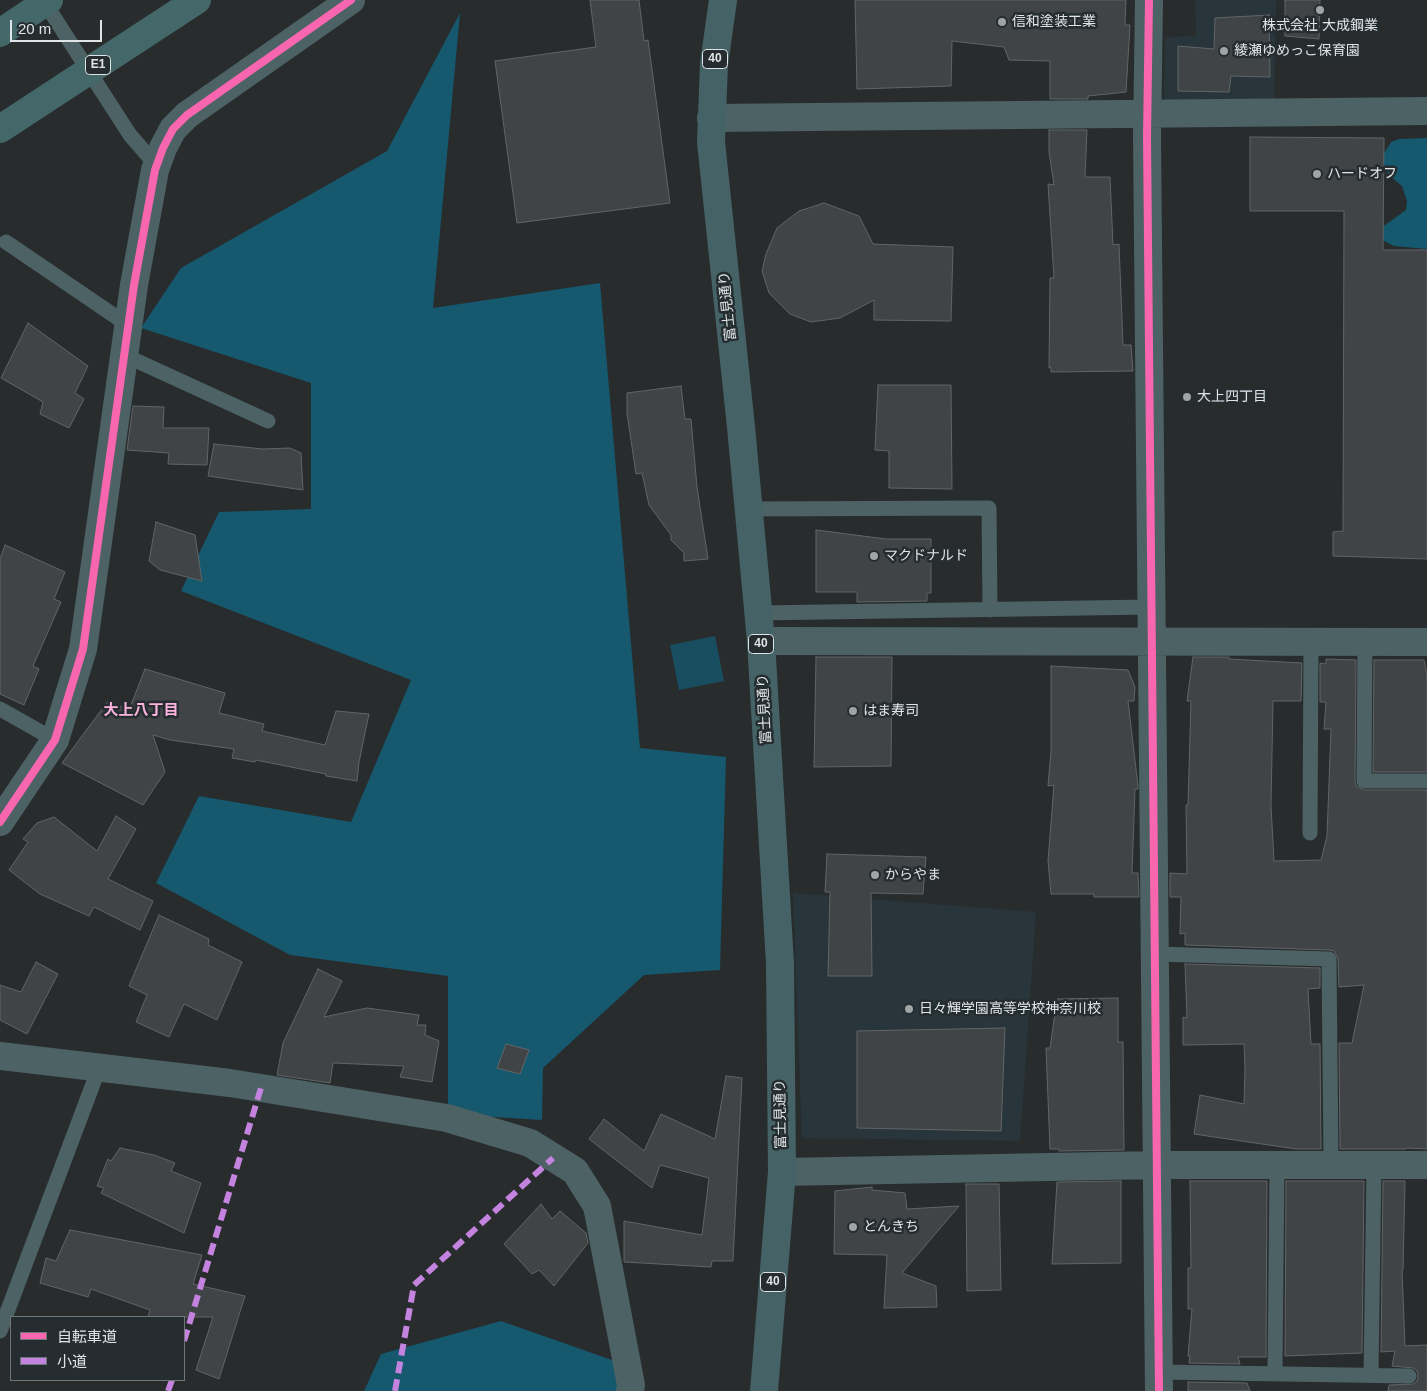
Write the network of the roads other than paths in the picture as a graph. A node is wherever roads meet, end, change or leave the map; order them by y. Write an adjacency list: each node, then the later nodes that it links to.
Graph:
1 (43, 0): 12 (lane)
2 (49, 0): 7 (highway)
3 (196, 0): 11 (highway, E1)
4 (351, 0): 12 (street)
5 (723, 0): 10 (main road, 富士見通り / 40)
6 (1149, 0): 9 (street)
7 (0, 33)
8 (1427, 111): 9 (street)
9 (1147, 114): 10 (street); 18 (street)
10 (711, 118): 17 (main road, 富士見通り / 40)
11 (0, 129)
12 (157, 166): 14 (street)
13 (6, 242): 14 (lane)
14 (128, 325): 15 (street)
15 (124, 355): 16 (lane); 27 (street)
16 (268, 421)
17 (748, 509): 19 (lane); 20 (main road, 富士見通り / 40)
18 (1151, 607): 19 (lane); 22 (street)
19 (990, 610): 20 (lane)
20 (758, 613): 21 (main road, 富士見通り / 40)
21 (761, 641): 22 (street); 39 (main road, 富士見通り / 40)
22 (1152, 642): 23 (street); 31 (street)
23 (1312, 642): 24 (street); 30 (lane)
24 (1365, 642): 25 (street); 28 (lane)
25 (1427, 642)
26 (0, 709): 27 (lane)
27 (55, 740): 29 (street)
28 (1427, 781)
29 (0, 822)
30 (1310, 833)
31 (1154, 954): 34 (street); 36 (lane)
32 (0, 1056): 33 (street)
33 (99, 1068): 40 (lane); 45 (street)
34 (1157, 1165): 35 (street); 39 (street); 44 (street)
35 (1277, 1165): 36 (street); 41 (lane)
36 (1331, 1165): 37 (street)
37 (1374, 1165): 38 (street); 42 (lane)
38 (1427, 1165)
39 (782, 1172): 46 (main road, 富士見通り / 40)
40 (0, 1331)
41 (1275, 1373): 42 (lane); 44 (lane)
42 (1371, 1375): 43 (lane)
43 (1410, 1376)
44 (1159, 1381)
45 (630, 1391)
46 (764, 1391)

